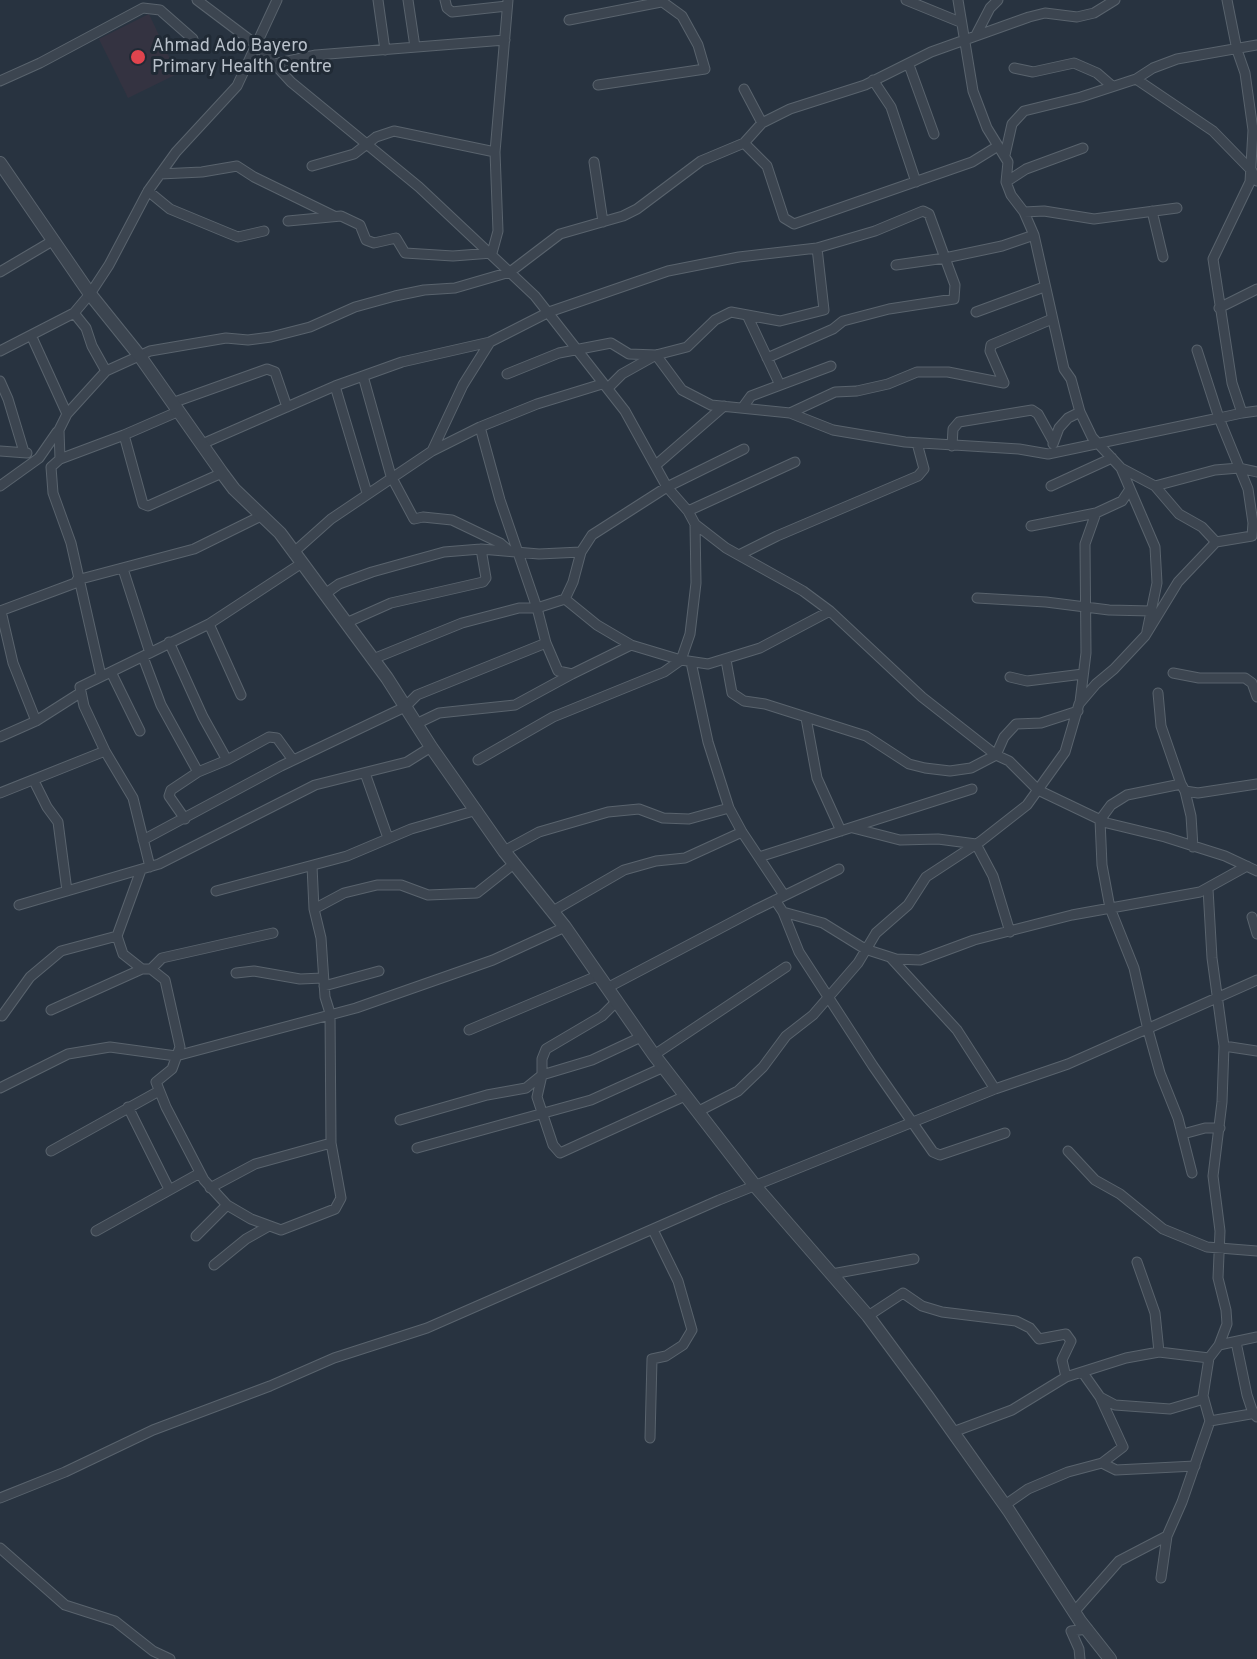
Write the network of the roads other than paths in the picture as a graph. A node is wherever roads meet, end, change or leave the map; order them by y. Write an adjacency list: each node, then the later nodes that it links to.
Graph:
1 (196, 0): 20 (street)
2 (277, 0): 20 (street)
3 (378, 0): 22 (street)
4 (408, 0): 21 (street)
5 (445, 0): 12 (street)
6 (906, 0): 14 (street)
7 (958, 0): 14 (street)
8 (998, 0): 15 (street)
9 (1114, 0): 15 (street)
10 (1227, 0): 23 (street)
11 (660, 1): 13 (street); 30 (street)
12 (508, 3): 17 (street)
13 (569, 20)
14 (960, 22): 18 (street)
15 (976, 35): 18 (street)
16 (193, 39): 29 (street)
17 (505, 40): 21 (street); 39 (street)
18 (964, 42): 25 (street); 37 (street)
19 (1257, 45): 23 (street)
20 (258, 46): 24 (street); 45 (street)
21 (415, 47): 22 (street)
22 (385, 50): 24 (street)
23 (1237, 50): 27 (street); 44 (street)
24 (274, 64): 35 (street)
25 (909, 65): 28 (street); 34 (street)
26 (1014, 68): 31 (street)
27 (1136, 79): 31 (street); 44 (street)
28 (873, 80): 33 (street); 47 (street)
29 (0, 81)
30 (598, 85)
31 (1112, 86): 40 (street)
32 (744, 89): 33 (street)
33 (762, 123): 36 (street)
34 (934, 134)
35 (367, 143): 39 (street); 43 (street); 60 (street)
36 (744, 143): 47 (street); 55 (street)
37 (998, 146): 40 (street); 47 (street)
38 (1083, 148): 48 (street)
39 (495, 152): 60 (street)
40 (1005, 155): 48 (street)
41 (594, 162): 55 (street)
42 (0, 163): 58 (street)
43 (312, 166)
44 (1252, 171): 46 (street); 69 (street)
45 (160, 174): 49 (street); 53 (street)
46 (1257, 181)
47 (916, 182)
48 (1006, 182): 52 (street)
49 (148, 191): 56 (street); 68 (street)
50 (1177, 208): 51 (street)
51 (1152, 211): 52 (street); 61 (street)
52 (1024, 212): 57 (street)
53 (335, 217): 54 (street); 60 (street)
54 (288, 221)
55 (603, 222): 65 (street)
56 (264, 231)
57 (1034, 235): 62 (street); 66 (street)
58 (54, 240): 64 (street); 68 (street)
59 (817, 248): 62 (street); 70 (street); 73 (street)
60 (492, 253): 65 (street)
61 (1163, 257)
62 (945, 258): 63 (street); 82 (street)
63 (896, 265)
64 (0, 272)
65 (510, 272): 70 (street); 80 (street)
66 (1044, 287): 71 (street); 74 (street)
67 (1257, 289): 69 (street)
68 (90, 294): 72 (street); 80 (street)
69 (1220, 308): 98 (street)
70 (549, 312): 76 (street); 77 (street)
71 (976, 312)
72 (74, 313): 75 (street); 84 (street)
73 (747, 315): 81 (street); 82 (street)
74 (1052, 319): 96 (street); 97 (street)
75 (31, 335): 79 (street); 99 (street)
76 (490, 342): 86 (street); 111 (street)
77 (578, 350): 81 (street); 85 (street); 90 (street)
78 (1197, 350): 100 (street)
79 (0, 351)
80 (139, 355): 84 (street); 92 (street)
81 (656, 355): 90 (street); 91 (street)
82 (767, 358): 88 (street)
83 (831, 366): 88 (street)
84 (106, 371): 99 (street)
85 (507, 374)
86 (363, 376): 89 (street); 123 (street)
87 (0, 381): 112 (street)
88 (780, 385): 93 (street)
89 (335, 386): 94 (street); 129 (street)
90 (605, 386): 101 (street); 118 (street)
91 (724, 406): 93 (street); 118 (street)
92 (175, 407): 94 (street); 103 (street); 107 (street)
93 (743, 407): 97 (street)
94 (286, 408): 107 (street)
95 (1257, 411): 98 (street)
96 (1080, 412): 104 (street); 105 (street)
97 (789, 413): 106 (street)
98 (1242, 413): 100 (street)
99 (67, 414): 102 (street)
100 (1219, 418): 105 (street); 120 (street)
101 (480, 427): 111 (street); 141 (street)
102 (59, 430): 114 (street); 116 (street)
103 (124, 435): 116 (street); 122 (street)
104 (1053, 441): 108 (street); 113 (street)
105 (1098, 441): 113 (street); 115 (street)
106 (917, 443): 108 (street); 143 (street)
107 (202, 444): 122 (street)
108 (952, 446): 113 (street)
109 (744, 449): 127 (street)
110 (0, 451): 112 (street)
111 (432, 451): 123 (street)
112 (24, 452): 114 (street)
113 (1048, 454)
114 (39, 458): 124 (street)
115 (1113, 458): 119 (street); 125 (street)
116 (60, 459): 146 (street)
117 (795, 462): 130 (street)
118 (656, 465): 127 (street)
119 (1121, 468): 126 (street); 128 (street)
120 (1239, 468): 121 (street); 126 (street); 133 (street)
121 (1257, 472)
122 (222, 473): 132 (street)
123 (392, 476): 129 (street); 139 (street)
124 (0, 486)
125 (1051, 486)
126 (1155, 486): 137 (street)
127 (667, 488): 130 (street); 142 (street)
128 (1130, 489): 131 (street); 152 (street)
129 (367, 493): 140 (street)
130 (688, 511): 134 (street)
131 (1095, 513): 135 (street); 150 (street)
132 (263, 515): 140 (street); 145 (street)
133 (1255, 519): 136 (street)
134 (695, 524): 143 (street); 165 (street)
135 (1031, 526)
136 (1255, 540): 137 (street)
137 (1216, 542): 157 (street)
138 (481, 549): 139 (street); 147 (street); 155 (street)
139 (508, 550): 141 (street)
140 (294, 552): 144 (street)
141 (520, 552): 142 (street); 151 (street)
142 (581, 552): 149 (street)
143 (739, 555): 154 (street)
144 (302, 563): 147 (street); 156 (street)
145 (123, 569): 146 (street); 163 (street)
146 (77, 581): 153 (street); 172 (street)
147 (325, 594): 155 (street)
148 (977, 598): 150 (street)
149 (566, 599): 151 (street); 161 (street)
150 (1086, 607): 152 (street); 170 (street)
151 (537, 608): 159 (street); 164 (street)
152 (1151, 610): 157 (street)
153 (0, 611): 160 (street)
154 (830, 611): 166 (street); 187 (street)
155 (346, 623): 164 (street)
156 (209, 624): 158 (street); 176 (street)
157 (1145, 636): 179 (street)
158 (169, 642): 163 (street); 188 (street)
159 (546, 643): 171 (street); 178 (street)
160 (9, 645): 162 (street); 181 (street)
161 (631, 645): 165 (street); 171 (street)
162 (0, 650)
163 (147, 655): 168 (street); 191 (street)
164 (373, 659): 178 (street)
165 (681, 660): 167 (street); 190 (street)
166 (726, 660): 167 (street); 180 (street)
167 (691, 662): 199 (street)
168 (111, 672): 172 (street); 183 (street)
169 (1173, 673): 177 (street)
170 (1083, 674): 173 (street); 179 (street)
171 (572, 675): 182 (street)
172 (101, 676): 174 (street)
173 (1010, 677)
174 (80, 693): 181 (street); 186 (street)
175 (1158, 693): 195 (street)
176 (241, 696)
177 (1257, 697)
178 (405, 707): 182 (street); 189 (street)
179 (1078, 708): 187 (street); 197 (street)
180 (807, 718): 187 (street); 204 (street)
181 (36, 721): 184 (street)
182 (416, 724): 185 (street)
183 (140, 731)
184 (0, 737)
185 (431, 747): 192 (street); 200 (street)
186 (105, 751): 193 (street); 207 (street)
187 (996, 755): 197 (street)
188 (227, 760): 189 (street); 191 (street)
189 (293, 760): 201 (street)
190 (478, 760)
191 (198, 772): 201 (street)
192 (365, 773): 206 (street); 215 (street)
193 (34, 781): 198 (street); 219 (street)
194 (1256, 783): 195 (street)
195 (1183, 787): 202 (street); 209 (street)
196 (972, 789): 203 (street)
197 (1038, 790): 202 (street); 208 (street)
198 (0, 793)
199 (729, 808): 205 (street); 210 (street)
200 (477, 810): 206 (street); 210 (street)
201 (185, 819): 207 (street)
202 (1100, 820): 209 (street); 224 (street)
203 (851, 828): 204 (street); 208 (street)
204 (841, 831): 211 (street)
205 (742, 832): 211 (street); 226 (street)
206 (388, 838): 213 (street)
207 (143, 840): 215 (street)
208 (976, 844): 230 (street); 234 (street)
209 (1193, 847): 214 (street)
210 (504, 851): 212 (street)
211 (759, 857): 221 (street)
212 (515, 863): 225 (street); 226 (street)
213 (312, 866): 220 (street); 225 (street)
214 (1247, 866): 217 (street); 218 (street)
215 (145, 868): 219 (street); 233 (street)
216 (839, 869): 221 (street)
217 (1257, 871)
218 (1208, 889): 224 (street); 245 (street)
219 (67, 891): 223 (street)
220 (216, 891)
221 (784, 895): 222 (street)
222 (775, 900): 227 (street); 243 (street)
223 (19, 905)
224 (1110, 908): 230 (street); 251 (street)
225 (314, 909): 242 (street)
226 (553, 911): 229 (street)
227 (783, 912): 234 (street); 244 (street)
228 (1252, 917): 232 (street)
229 (565, 927): 240 (street); 248 (street)
230 (1010, 932): 235 (street)
231 (273, 933): 237 (street)
232 (1257, 934)
233 (117, 936): 237 (street); 249 (street)
234 (865, 949): 235 (street); 244 (street)
235 (889, 956): 260 (street)
236 (786, 967): 255 (street)
237 (146, 969): 247 (street); 256 (street)
238 (379, 971): 242 (street)
239 (236, 973): 242 (street)
240 (597, 976): 243 (street); 250 (street)
241 (1257, 980): 245 (street)
242 (323, 982): 248 (street)
243 (607, 988): 246 (street)
244 (827, 996): 264 (street); 267 (street)
245 (1217, 998): 251 (street); 253 (street)
246 (617, 1001): 252 (street); 258 (street)
247 (51, 1010)
248 (330, 1013): 256 (street); 271 (street)
249 (2, 1016)
250 (469, 1030)
251 (1148, 1030): 260 (street); 270 (street)
252 (641, 1037): 255 (street); 258 (street)
253 (1224, 1046): 254 (street); 268 (street)
254 (1257, 1050)
255 (654, 1055): 257 (street)
256 (176, 1056): 259 (street); 261 (street)
257 (664, 1067): 262 (street); 265 (street)
258 (542, 1075): 265 (street); 266 (street)
259 (0, 1088)
260 (995, 1089): 267 (street)
261 (159, 1091): 263 (street); 275 (street)
262 (685, 1096): 264 (street); 265 (street)
263 (128, 1107): 274 (street); 279 (street)
264 (699, 1111): 277 (street)
265 (542, 1112): 272 (street)
266 (400, 1120)
267 (914, 1123): 269 (street); 277 (street)
268 (1220, 1128): 270 (street); 285 (street)
269 (1005, 1133)
270 (1183, 1134): 276 (street)
271 (331, 1143): 278 (street); 281 (street)
272 (417, 1148)
273 (1068, 1151): 285 (street)
274 (51, 1152)
275 (200, 1173): 278 (street); 279 (street)
276 (1192, 1173)
277 (756, 1187): 282 (street); 290 (street)
278 (210, 1188): 280 (street)
279 (169, 1189): 283 (street)
280 (227, 1205): 281 (street); 284 (street)
281 (269, 1226): 289 (street)
282 (653, 1230): 304 (street); 307 (street)
283 (96, 1231)
284 (196, 1236)
285 (1218, 1249): 286 (street); 294 (street)
286 (1257, 1251)
287 (914, 1259): 290 (street)
288 (1137, 1262): 295 (street)
289 (214, 1264)
290 (832, 1274): 291 (street)
291 (868, 1316): 298 (street); 303 (street)
292 (1257, 1336): 293 (street)
293 (1236, 1342): 294 (street); 301 (street)
294 (1219, 1346): 296 (street)
295 (1159, 1352): 296 (street); 297 (street)
296 (1209, 1358): 300 (street)
297 (1083, 1373): 298 (street); 299 (street)
298 (1066, 1377): 303 (street)
299 (1100, 1398): 300 (street); 305 (street)
300 (1204, 1399): 302 (street)
301 (1256, 1414): 302 (street)
302 (1210, 1421): 306 (street)
303 (953, 1432): 308 (street)
304 (650, 1438)
305 (1102, 1463): 306 (street); 308 (street)
306 (1196, 1466): 309 (street)
307 (0, 1498)
308 (1005, 1505): 312 (street)
309 (1167, 1536): 311 (street); 312 (street)
310 (0, 1548): 314 (street)
311 (1161, 1578)
312 (1074, 1612): 313 (street)
313 (1088, 1629): 316 (street); 317 (street)
314 (152, 1655): 315 (street)
315 (170, 1659)
316 (1080, 1659)
317 (1110, 1659)

